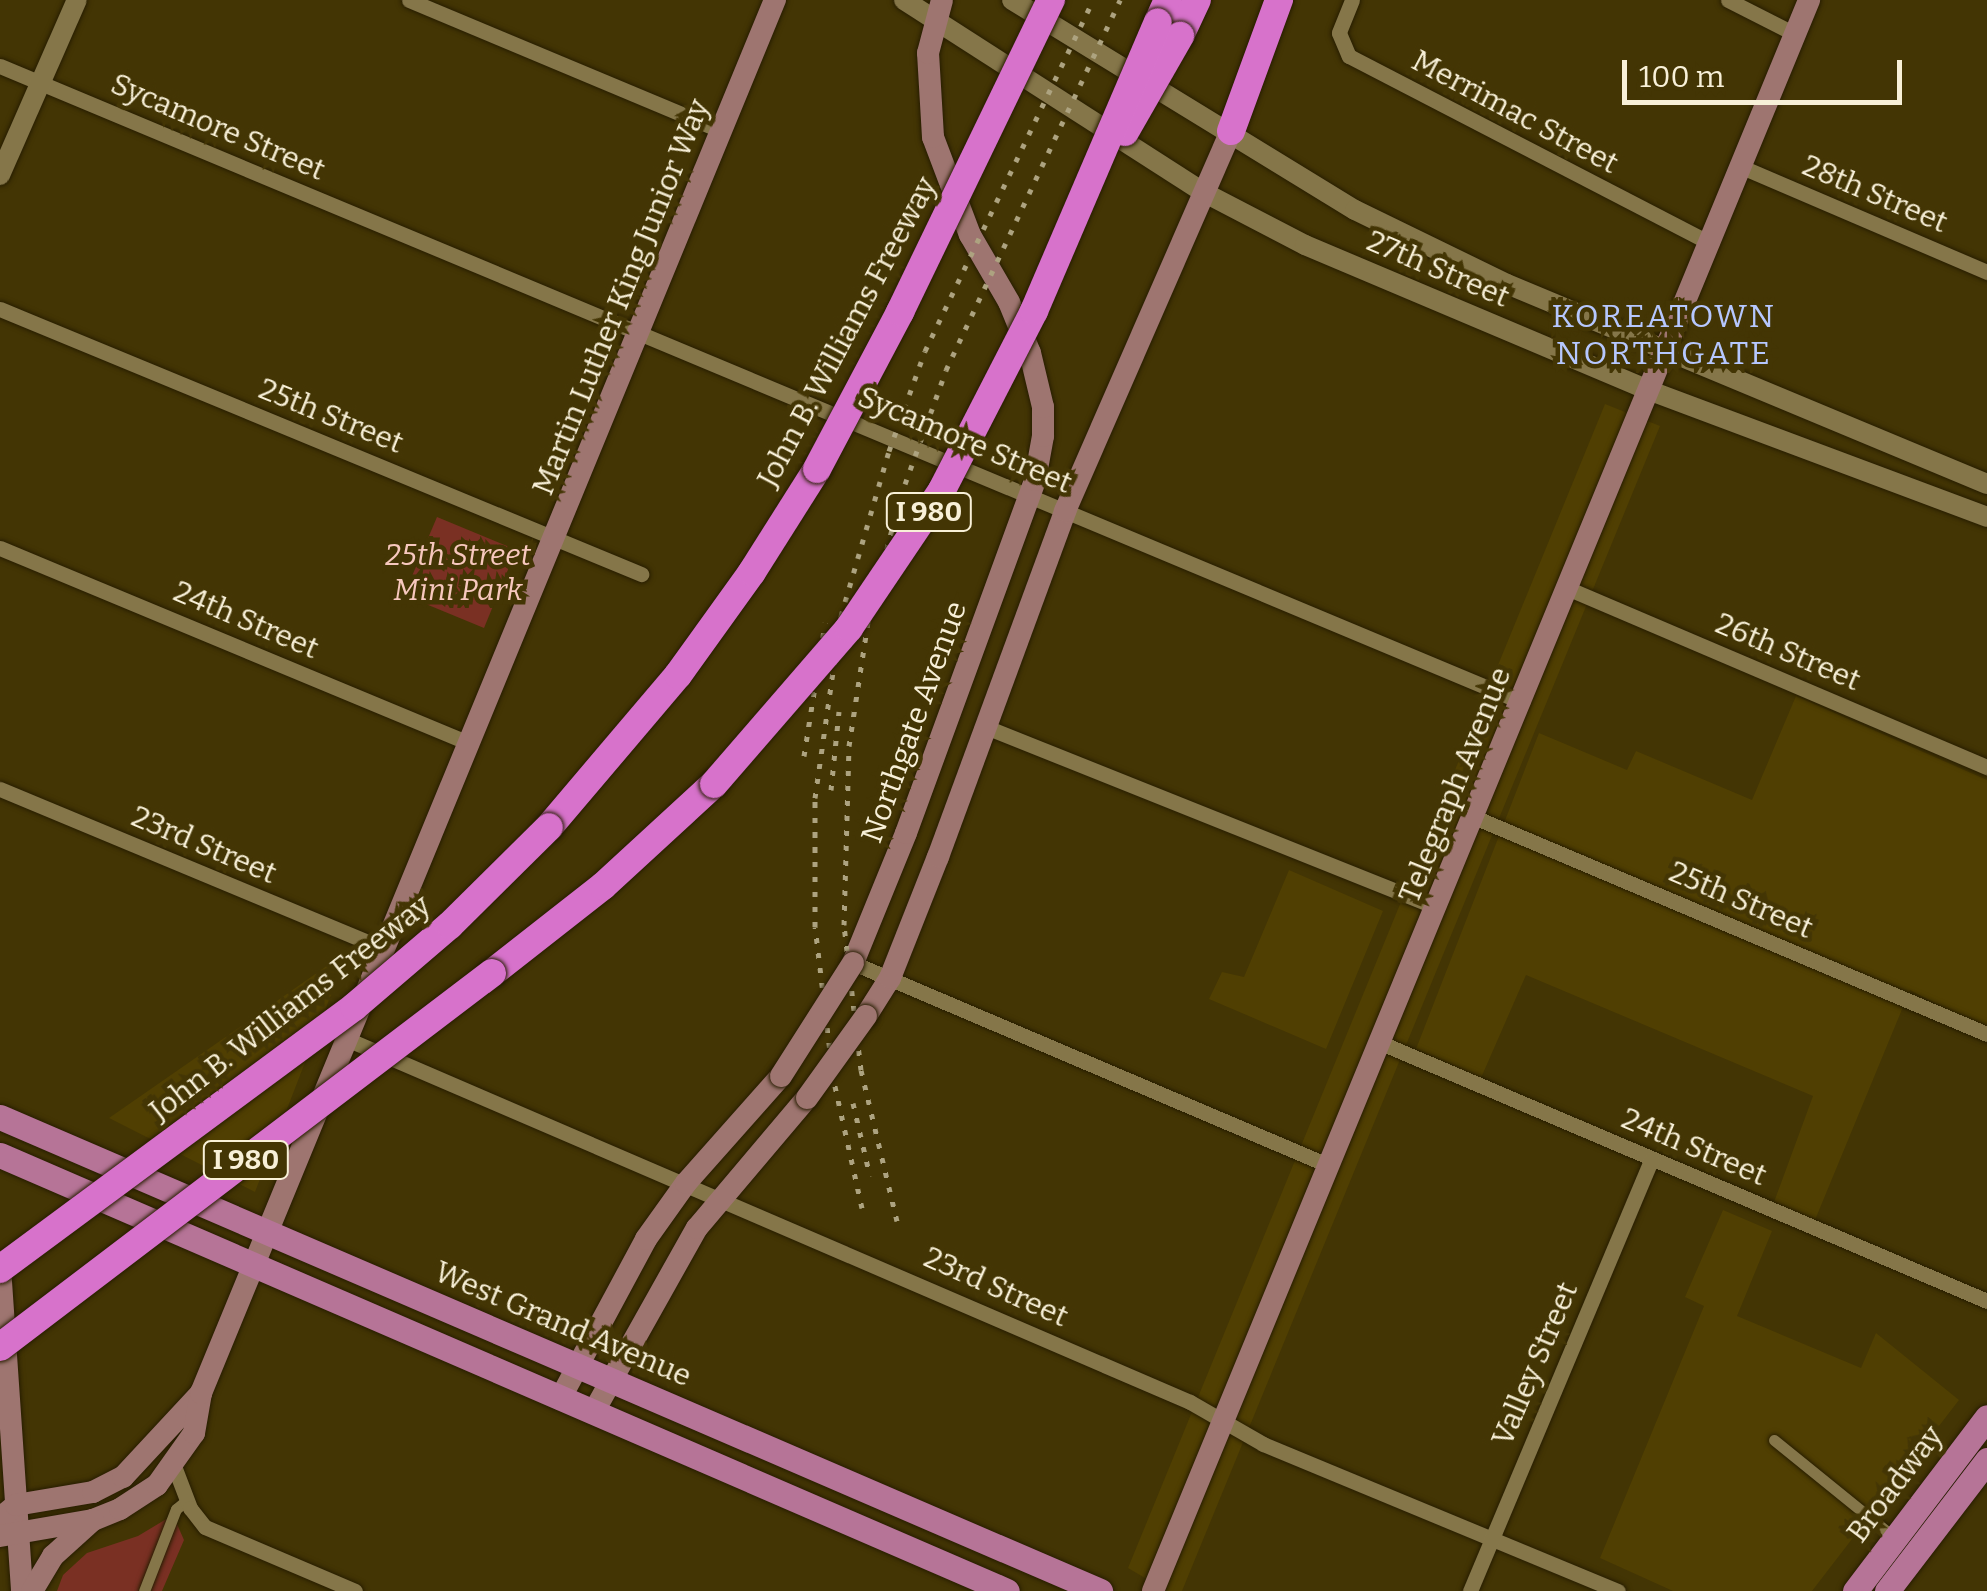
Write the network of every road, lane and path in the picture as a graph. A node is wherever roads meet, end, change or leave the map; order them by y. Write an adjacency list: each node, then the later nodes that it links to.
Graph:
1 (76, 0): 16 (street)
2 (409, 0): 17 (street)
3 (775, 0): 17 (main road, Martin Luther King Junior Way)
4 (904, 0): 12 (street, 27th Street)
5 (1012, 0): 18 (street, 27th Street)
6 (1051, 0): 56 (highway, John B. Williams Freeway / I 980, bridge)
7 (1196, 0): 13 (highway)
8 (1279, 0): 18 (highway)
9 (1352, 0): 22 (street, Merrimac Street)
10 (1728, 0): 14 (street)
11 (1809, 0): 14 (main road, Telegraph Avenue)
12 (939, 8): 21 (street, 27th Street); 29 (main road, Northgate Avenue)
13 (1169, 19): 59 (highway, I 980, bridge)
14 (1795, 34): 19 (main road, Telegraph Avenue)
15 (0, 66): 16 (street, Sycamore Street)
16 (42, 84): 20 (street); 25 (street, Sycamore Street)
17 (722, 131): 25 (main road, Martin Luther King Junior Way)
18 (1231, 132): 21 (main road); 26 (street, 27th Street)
19 (1742, 167): 22 (main road, Telegraph Avenue); 23 (street, 28th Street)
20 (0, 175)
21 (1205, 192): 27 (street, 27th Street); 30 (main road)
22 (1711, 244): 26 (main road, Telegraph Avenue)
23 (1987, 272)
24 (0, 309): 32 (street, 25th Street)
25 (639, 334): 29 (street, Sycamore Street); 32 (main road, Martin Luther King Junior Way)
26 (1665, 351): 27 (main road, Telegraph Avenue); 28 (street, 27th Street)
27 (1648, 390): 31 (street, 27th Street); 35 (main road, Telegraph Avenue)
28 (1987, 484)
29 (1028, 496): 30 (street, Sycamore Street); 44 (main road, Northgate Avenue)
30 (1065, 512): 36 (street, Sycamore Street); 37 (main road)
31 (1987, 517)
32 (555, 538): 34 (street, 25th Street); 38 (main road, Martin Luther King Junior Way)
33 (0, 548): 38 (street, 24th Street)
34 (641, 574)
35 (1567, 588): 36 (main road, Telegraph Avenue); 39 (street, 26th Street)
36 (1522, 702): 41 (main road, Telegraph Avenue)
37 (986, 727): 42 (street); 45 (main road)
38 (470, 744): 43 (main road, Martin Luther King Junior Way)
39 (1987, 767)
40 (0, 790): 43 (street, 23rd Street)
41 (1474, 817): 42 (main road, Telegraph Avenue); 46 (street, 25th Street)
42 (1437, 907): 48 (main road, Telegraph Avenue)
43 (386, 950): 47 (main road, Martin Luther King Junior Way)
44 (853, 962): 45 (street); 53 (main road, Northgate Avenue, bridge)
45 (890, 978): 52 (street); 54 (main road, bridge)
46 (1987, 1034)
47 (349, 1040): 53 (street, 23rd Street); 55 (main road, Martin Luther King Junior Way)
48 (1381, 1043): 51 (street, 24th Street); 52 (main road, Telegraph Avenue)
49 (0, 1117): 55 (main road, West Grand Avenue)
50 (0, 1155): 57 (main road)
51 (1652, 1159): 58 (street, 24th Street); 76 (street, Valley Street)
52 (1330, 1166): 66 (main road, Telegraph Avenue)
53 (686, 1183): 54 (street, 23rd Street); 60 (main road, Northgate Avenue)
54 (720, 1197): 61 (main road); 66 (street, 23rd Street)
55 (270, 1233): 57 (main road, Martin Luther King Junior Way); 60 (main road, West Grand Avenue)
56 (0, 1268): 67 (main road)
57 (255, 1268): 62 (main road, Martin Luther King Junior Way); 63 (main road)
58 (1987, 1301)
59 (0, 1348)
60 (577, 1366): 61 (main road, West Grand Avenue); 63 (main road, Northgate Avenue)
61 (611, 1380): 64 (main road); 82 (main road, West Grand Avenue)
62 (201, 1393): 71 (main road, Martin Luther King Junior Way); 74 (main road, Martin Luther King Junior Way)
63 (560, 1399): 64 (main road)
64 (593, 1413): 81 (main road)
65 (1987, 1417): 75 (main road, Broadway)
66 (1223, 1421): 76 (street, 23rd Street); 83 (main road, Telegraph Avenue)
67 (10, 1428): 70 (street); 74 (main road)
68 (1774, 1440): 75 (street)
69 (1987, 1460): 87 (main road, Broadway)
70 (0, 1466)
71 (174, 1466): 72 (street); 73 (main road)
72 (186, 1501): 79 (street); 80 (street)
73 (92, 1520): 74 (main road); 78 (main road)
74 (9, 1523): 77 (main road)
75 (1895, 1538): 86 (main road, Broadway)
76 (1491, 1539): 84 (street, Valley Street); 85 (street, 23rd Street)
77 (22, 1591)
78 (32, 1591)
79 (144, 1591)
80 (354, 1591)
81 (1007, 1591)
82 (1100, 1591)
83 (1153, 1591)
84 (1470, 1591)
85 (1618, 1591)
86 (1854, 1591)
87 (1887, 1591)

